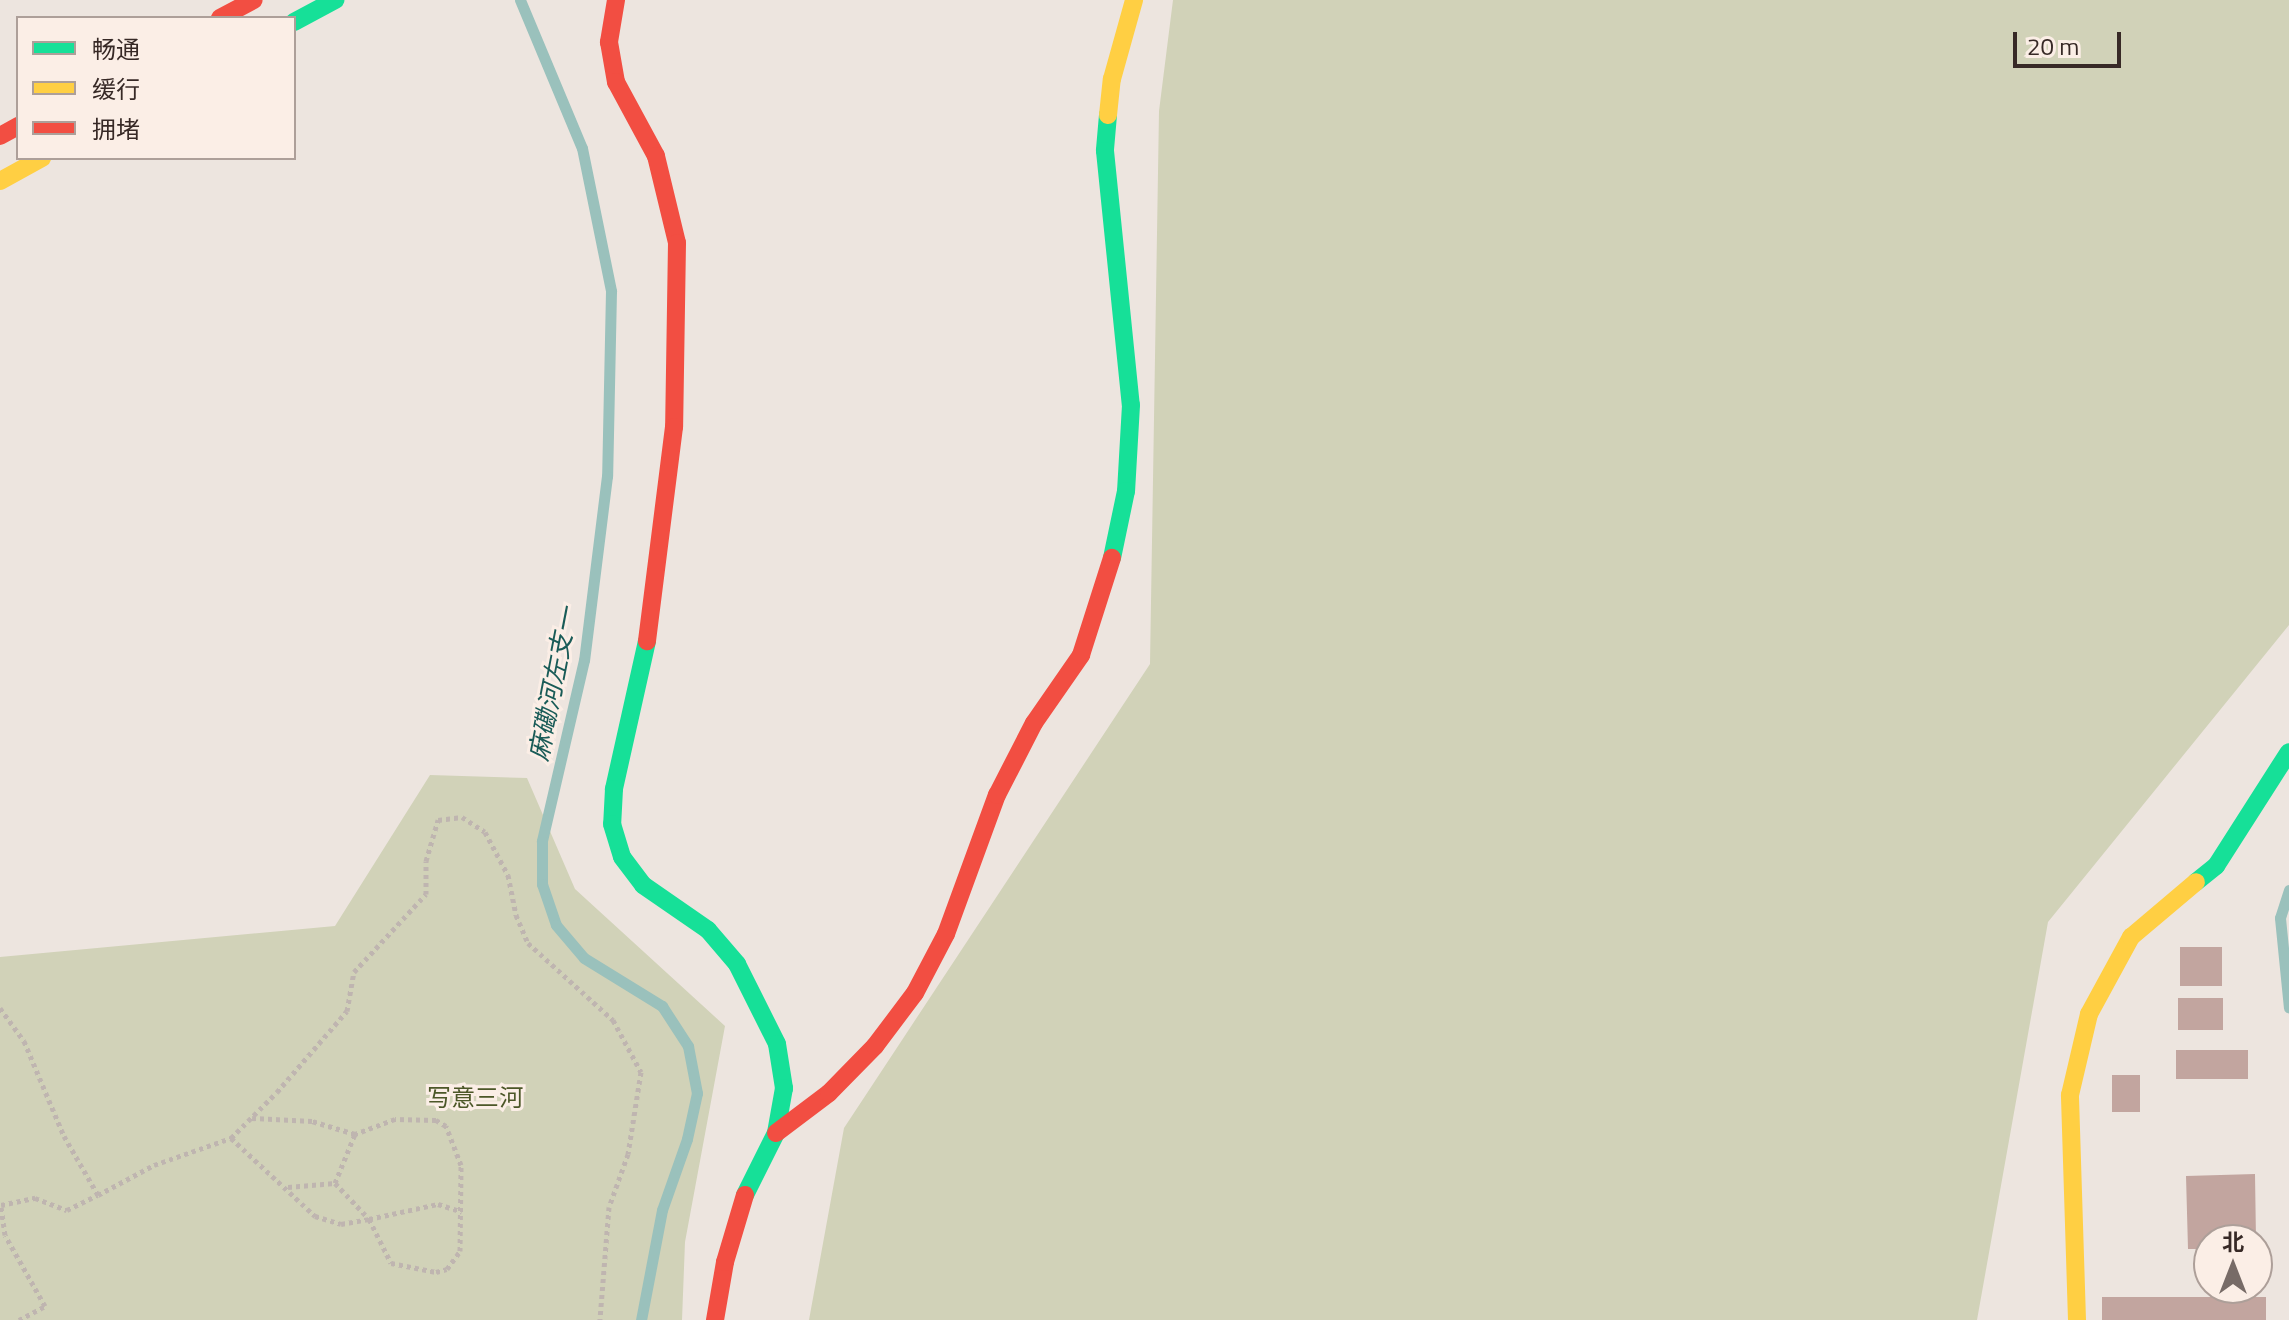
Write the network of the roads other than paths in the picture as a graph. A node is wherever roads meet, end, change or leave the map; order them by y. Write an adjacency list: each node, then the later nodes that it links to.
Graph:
1 (254, 0): 5 (street)
2 (335, 0): 6 (street)
3 (616, 0): 10 (street)
4 (1134, 0): 10 (street)
5 (224, 16)
6 (296, 21)
7 (38, 160): 8 (street)
8 (0, 181)
9 (2289, 752): 12 (street)
10 (776, 1133): 11 (street)
11 (715, 1320)
12 (2077, 1320)

